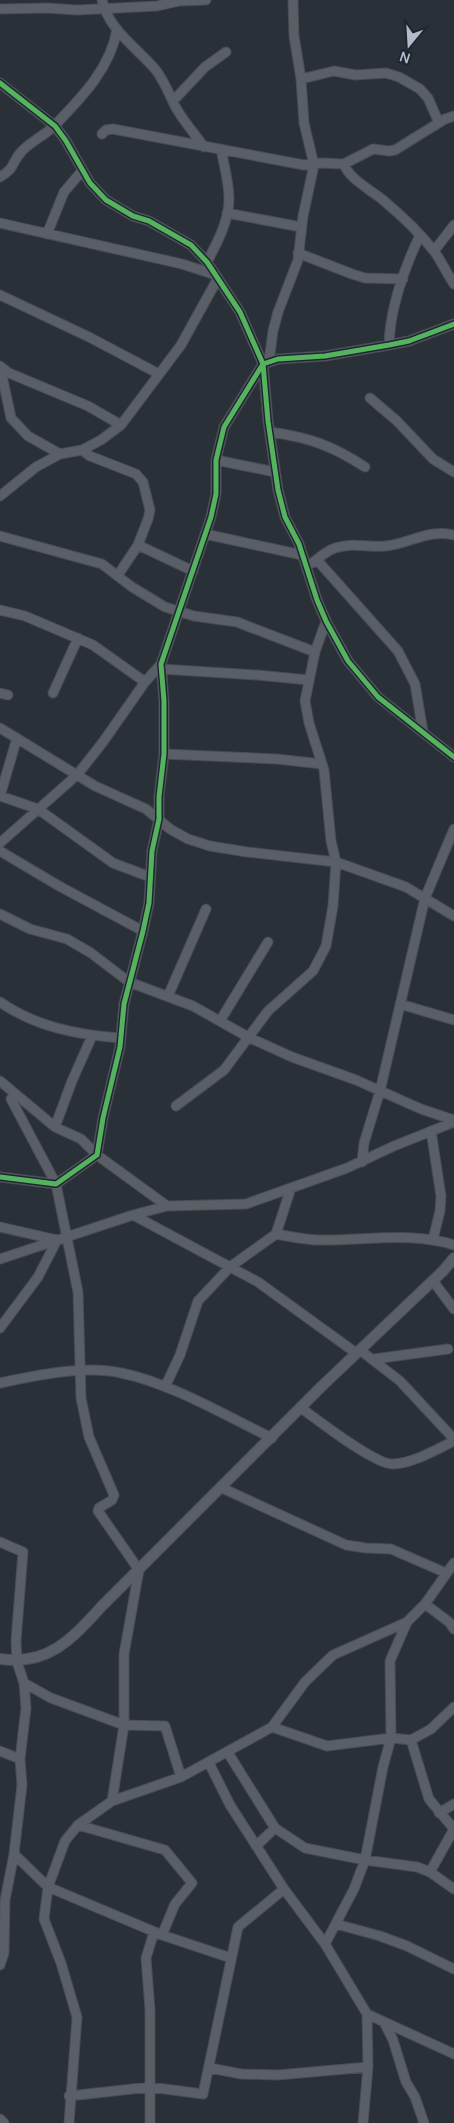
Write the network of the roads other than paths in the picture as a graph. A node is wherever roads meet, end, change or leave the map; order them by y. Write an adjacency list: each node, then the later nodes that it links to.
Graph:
1 (206, 0): 3 (street)
2 (293, 0): 9 (street)
3 (179, 1): 4 (street)
4 (127, 3): 5 (street)
5 (103, 4): 6 (street); 7 (street)
6 (0, 9)
7 (117, 29): 11 (street); 14 (street)
8 (226, 52): 11 (street)
9 (301, 79): 13 (street); 19 (street)
10 (0, 83): 14 (street)
11 (173, 101): 16 (street)
12 (454, 116): 13 (street)
13 (440, 123): 18 (street)
14 (55, 126): 20 (street); 21 (street)
15 (102, 134): 16 (street)
16 (204, 147): 17 (street)
17 (221, 149): 19 (street); 22 (street)
18 (344, 164): 19 (street); 27 (street)
19 (314, 165): 25 (street)
20 (82, 170): 26 (street); 30 (street)
21 (0, 177)
22 (227, 213): 25 (street); 30 (street)
23 (0, 223): 26 (street)
24 (454, 225): 28 (street)
25 (301, 228): 29 (street)
26 (47, 234): 31 (street)
27 (420, 235): 28 (street); 32 (street)
28 (434, 251): 33 (street)
29 (298, 253): 32 (street); 37 (street)
30 (208, 262): 31 (street)
31 (217, 276): 37 (street); 39 (street)
32 (403, 279): 36 (street)
33 (454, 284)
34 (0, 295): 39 (street)
35 (454, 324): 36 (street)
36 (389, 345): 37 (street)
37 (266, 362): 42 (street); 45 (street)
38 (0, 366): 41 (street); 44 (street)
39 (159, 374): 41 (street)
40 (370, 398): 48 (street)
41 (120, 426): 43 (street)
42 (271, 432): 46 (street); 47 (street)
43 (82, 450): 44 (street); 53 (street)
44 (60, 454): 49 (street)
45 (216, 460): 47 (street); 50 (street)
46 (365, 467)
47 (275, 472): 54 (street)
48 (454, 472)
49 (0, 496)
50 (205, 534): 54 (street); 57 (street)
51 (454, 535): 55 (street)
52 (0, 536): 58 (street)
53 (138, 545): 57 (street); 58 (street)
54 (302, 555): 56 (street)
55 (316, 560): 56 (street); 69 (street)
56 (306, 567): 61 (street)
57 (193, 571): 60 (street)
58 (118, 575): 60 (street)
59 (0, 610): 62 (street)
60 (179, 612): 63 (street); 64 (street)
61 (326, 621): 63 (street); 69 (street)
62 (78, 638): 66 (street); 67 (street)
63 (315, 652): 65 (street)
64 (161, 666): 65 (street); 66 (street); 71 (street)
65 (309, 680): 73 (street)
66 (145, 682): 74 (street)
67 (53, 693)
68 (0, 728): 70 (street)
69 (423, 732): 72 (street)
70 (17, 738): 74 (street); 75 (street)
71 (164, 754): 73 (street); 77 (street)
72 (454, 757)
73 (322, 764): 81 (street)
74 (77, 775): 76 (street); 77 (street)
75 (0, 796): 76 (street)
76 (38, 809): 79 (street); 82 (street)
77 (159, 818): 81 (street); 82 (street)
78 (454, 829): 83 (street)
79 (0, 843)
80 (0, 851): 87 (street)
81 (336, 862): 83 (street); 97 (street)
82 (150, 877): 87 (street)
83 (425, 898): 86 (street); 92 (street)
84 (206, 909): 90 (street)
85 (0, 914): 89 (street)
86 (454, 916)
87 (143, 932): 89 (street)
88 (268, 942): 95 (street)
89 (129, 982): 90 (street); 98 (street)
90 (168, 996): 95 (street)
91 (3, 1004): 93 (street); 96 (street)
92 (400, 1004): 94 (street); 100 (street)
93 (0, 1014)
94 (454, 1020)
95 (220, 1021): 97 (street)
96 (92, 1036): 98 (street); 104 (street)
97 (248, 1037): 100 (street); 102 (street)
98 (121, 1038): 106 (street)
99 (0, 1081): 101 (street)
100 (380, 1091): 103 (street); 107 (street)
101 (14, 1094): 104 (street); 109 (street)
102 (176, 1106)
103 (454, 1121): 105 (street)
104 (55, 1127): 106 (street)
105 (431, 1131): 107 (street); 116 (street)
106 (97, 1155): 109 (street); 111 (street)
107 (362, 1162): 110 (street)
108 (0, 1177): 109 (street)
109 (56, 1184): 115 (street)
110 (290, 1188): 111 (street); 114 (street)
111 (166, 1206): 112 (street)
112 (133, 1215): 115 (street); 120 (street)
113 (0, 1227): 115 (street)
114 (276, 1234): 116 (street); 120 (street)
115 (62, 1239): 119 (street); 123 (street); 127 (street)
116 (433, 1239): 117 (street)
117 (454, 1245)
118 (454, 1258): 121 (street)
119 (0, 1259)
120 (230, 1267): 125 (street); 129 (street)
121 (433, 1281): 122 (street); 125 (street)
122 (454, 1309)
123 (0, 1328)
124 (448, 1349): 126 (street)
125 (358, 1352): 126 (street); 130 (street)
126 (374, 1360): 132 (street)
127 (80, 1371): 128 (street); 129 (street); 136 (street)
128 (0, 1383)
129 (165, 1387): 131 (street)
130 (301, 1408): 131 (street); 132 (street)
131 (272, 1438): 133 (street)
132 (454, 1440)
133 (222, 1488): 136 (street); 137 (street)
134 (0, 1542): 142 (street)
135 (454, 1563): 137 (street)
136 (139, 1570): 142 (street); 145 (street)
137 (446, 1573): 138 (street)
138 (425, 1604): 139 (street); 140 (street)
139 (407, 1622): 146 (street); 147 (street)
140 (454, 1630)
141 (0, 1659): 142 (street)
142 (17, 1662): 143 (street)
143 (24, 1683): 145 (street); 151 (street)
144 (454, 1707): 148 (street)
145 (124, 1725): 153 (street); 154 (street)
146 (272, 1727): 147 (street); 153 (street)
147 (391, 1738): 148 (street); 162 (street)
148 (411, 1740): 156 (street)
149 (0, 1751): 151 (street)
150 (230, 1756): 158 (street)
151 (20, 1759): 161 (street)
152 (211, 1767): 160 (street)
153 (181, 1777): 154 (street)
154 (112, 1801): 157 (street)
155 (454, 1804): 156 (street)
156 (439, 1813): 159 (street)
157 (78, 1825): 164 (street); 169 (street)
158 (275, 1828): 160 (street); 162 (street)
159 (454, 1829): 163 (street)
160 (256, 1846): 165 (street)
161 (14, 1854): 164 (street); 168 (street)
162 (365, 1860): 163 (street); 167 (street)
163 (430, 1872): 166 (street)
164 (48, 1887): 169 (street); 180 (street)
165 (284, 1889): 170 (street); 171 (street)
166 (454, 1889)
167 (336, 1924): 170 (street); 173 (street)
168 (3, 1933): 172 (street)
169 (158, 1934): 171 (street); 179 (street)
170 (325, 1944): 174 (street)
171 (231, 1958): 178 (street)
172 (0, 1965)
173 (454, 1969)
174 (367, 2014): 175 (street); 177 (street)
175 (383, 2022): 176 (street); 186 (street)
176 (454, 2054)
177 (368, 2067): 178 (street); 185 (street)
178 (210, 2068): 179 (street)
179 (150, 2087): 180 (street); 184 (street)
180 (69, 2096): 183 (street)
181 (0, 2119): 182 (street)
182 (4, 2123)
183 (68, 2123)
184 (150, 2123)
185 (363, 2123)
186 (424, 2123)

